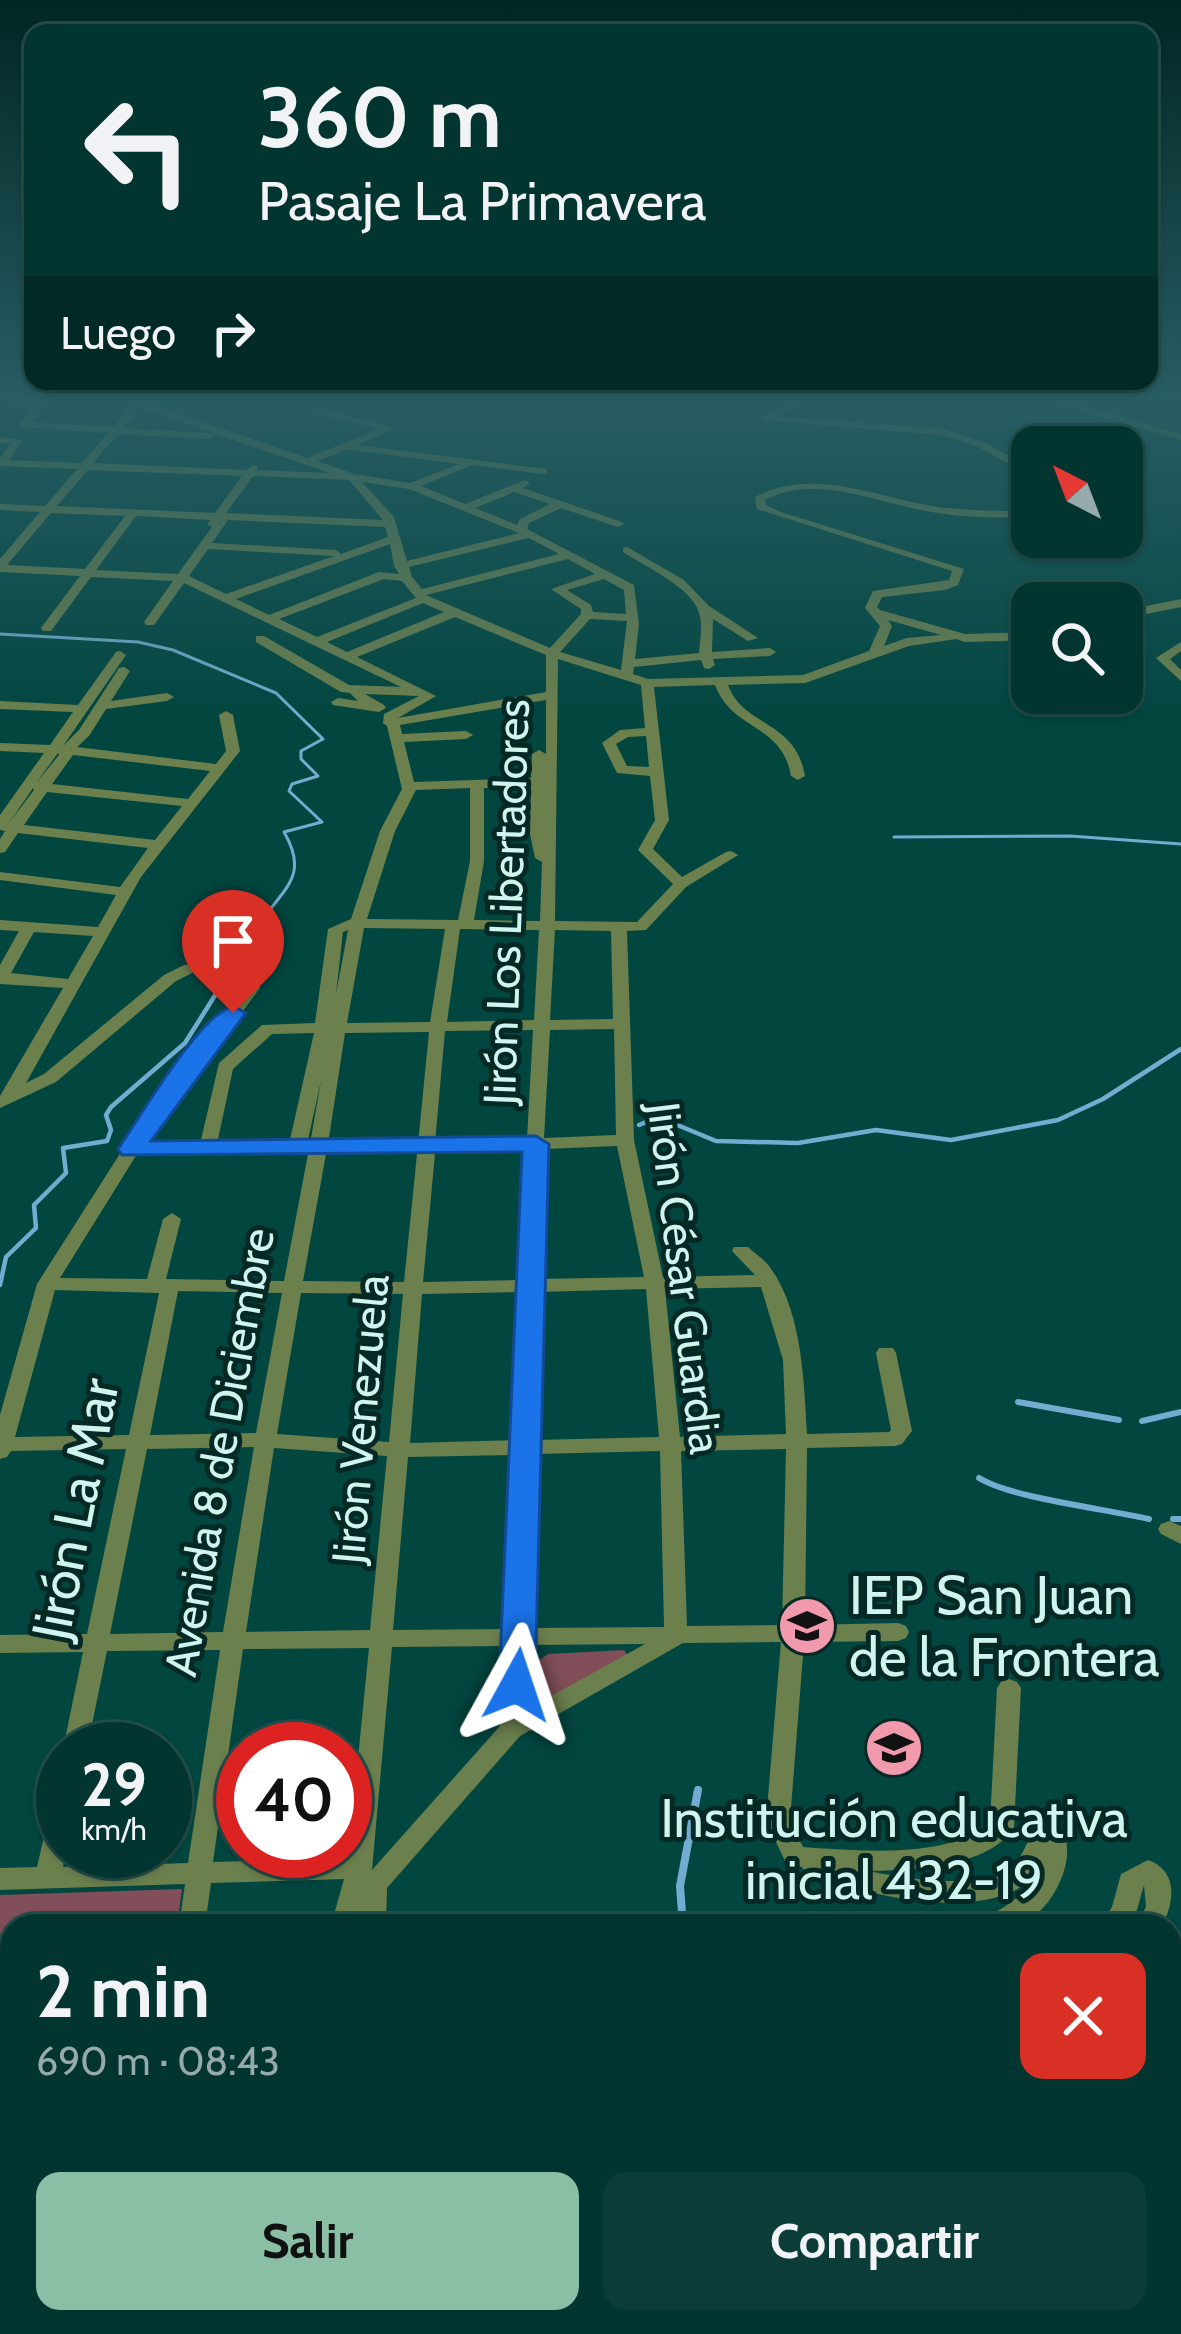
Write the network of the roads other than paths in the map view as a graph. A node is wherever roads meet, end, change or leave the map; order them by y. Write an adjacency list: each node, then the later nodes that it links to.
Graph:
1 (54, 503): 12 (street)
2 (230, 503): 15 (street)
3 (373, 503): 16 (street)
4 (460, 503): 10 (street)
5 (477, 503): 10 (street)
6 (557, 503): 9 (street)
7 (761, 503): 37 (street)
8 (904, 503): 13 (street)
9 (560, 504): 17 (street); 18 (street)
10 (469, 506): 18 (street)
11 (0, 507): 12 (street)
12 (48, 510): 14 (street); 25 (street)
13 (1011, 513)
14 (132, 514): 15 (street); 27 (street)
15 (221, 518): 16 (street); 20 (street); 21 (street)
16 (390, 524): 19 (street)
17 (618, 524)
18 (525, 532): 24 (street); 26 (street)
19 (394, 539): 23 (street); 26 (street)
20 (209, 546): 23 (street); 29 (street)
21 (193, 548)
22 (626, 550): 30 (street)
23 (346, 554): 33 (street)
24 (571, 556): 28 (street); 32 (street)
25 (0, 567): 27 (street)
26 (403, 572): 32 (street); 40 (street)
27 (84, 573): 29 (street); 43 (street)
28 (605, 575): 31 (street); 39 (street)
29 (183, 578): 33 (street); 42 (street)
30 (675, 582): 31 (street); 35 (street)
31 (630, 588): 41 (street)
32 (421, 597): 38 (street); 48 (street)
33 (230, 598): 40 (street)
34 (1181, 603): 36 (street)
35 (704, 608): 45 (street); 55 (street)
36 (1143, 611)
37 (876, 613): 46 (street); 52 (street)
38 (452, 614): 51 (street); 54 (street)
39 (586, 615): 41 (street); 51 (street)
40 (272, 618): 48 (street)
41 (632, 618): 56 (street)
42 (150, 622)
43 (47, 628)
44 (1011, 637): 46 (street)
45 (752, 638)
46 (965, 638): 52 (street)
47 (260, 639): 62 (street)
48 (321, 640): 54 (street)
49 (1181, 646): 58 (street)
50 (770, 652): 55 (street)
51 (552, 653): 56 (street); 61 (street, Jirón Los Libertadores)
52 (874, 653): 59 (street)
53 (120, 655): 66 (street)
54 (351, 656): 62 (street)
55 (706, 656): 56 (street); 59 (street)
56 (628, 670): 60 (street)
57 (124, 671): 65 (street)
58 (1181, 677)
59 (717, 681): 60 (street); 76 (street)
60 (647, 683): 69 (street)
61 (549, 690): 68 (street); 77 (street, Jirón Los Libertadores)
62 (422, 692): 68 (street)
63 (167, 697): 65 (street)
64 (0, 705): 66 (street)
65 (101, 706): 73 (street)
66 (83, 709): 73 (street)
67 (226, 716): 74 (street)
68 (390, 723): 71 (street)
69 (652, 732): 75 (street); 75 (street)
70 (466, 735): 71 (street)
71 (396, 739): 79 (street)
72 (3, 748): 73 (street)
73 (57, 752): 74 (street); 80 (street)
74 (216, 768): 81 (street)
75 (656, 772): 87 (street)
76 (798, 776)
77 (543, 782): 78 (street); 93 (street, Jirón Los Libertadores)
78 (477, 785): 79 (street); 91 (street, Jirón Venezuela)
79 (408, 786): 89 (street, Avenida 8 de Diciembre)
80 (37, 787): 81 (street); 82 (street)
81 (189, 803): 83 (street)
82 (5, 826): 83 (street); 84 (street)
83 (156, 845): 88 (street)
84 (0, 849)
85 (731, 855): 87 (street)
86 (0, 876): 88 (street)
87 (680, 884): 94 (street)
88 (124, 892): 95 (street)
89 (355, 923): 91 (street); 101 (street, Avenida 8 de Diciembre)
90 (0, 926): 92 (street)
91 (459, 926): 93 (street); 100 (street, Jirón Venezuela)
92 (29, 927): 95 (street); 96 (street)
93 (549, 928): 94 (street); 99 (street, Jirón Los Libertadores)
94 (619, 928): 98 (street, Jirón César Guardia)
95 (105, 932): 97 (street)
96 (0, 977): 97 (street)
97 (75, 984): 102 (street)
98 (623, 1024): 99 (street); 103 (street, Jirón César Guardia)
99 (544, 1028): 100 (street); 104 (street, Jirón Los Libertadores)
100 (437, 1030): 101 (street); 106 (street, Jirón Venezuela)
101 (329, 1032): 107 (street); 108 (street); 109 (street, Avenida 8 de Diciembre)
102 (4, 1101): 105 (street)
103 (625, 1140): 104 (street); 112 (street, Jirón César Guardia)
104 (536, 1144): 106 (street); 116 (street, Jirón Los Libertadores)
105 (132, 1149): 107 (street); 113 (street)
106 (429, 1149): 109 (street); 118 (street, Jirón Venezuela)
107 (207, 1151): 108 (street)
108 (296, 1151): 109 (street)
109 (318, 1151): 115 (street, Avenida 8 de Diciembre)
110 (172, 1219): 117 (street, Jirón La Mar)
111 (741, 1251): 114 (street)
112 (656, 1283): 114 (street); 116 (street); 124 (street, Jirón César Guardia)
113 (47, 1284): 117 (street); 123 (street)
114 (769, 1284): 121 (street)
115 (291, 1286): 117 (street); 118 (street); 120 (street, Avenida 8 de Diciembre)
116 (529, 1286): 118 (street); 125 (street, Jirón Los Libertadores)
117 (162, 1288): 122 (street, Jirón La Mar)
118 (414, 1288): 126 (street, Jirón Venezuela)
119 (886, 1353): 121 (street)
120 (263, 1440): 122 (street); 126 (street); 130 (street, Avenida 8 de Diciembre)
121 (797, 1440): 124 (street); 127 (street)
122 (136, 1443): 123 (street); 133 (street, Jirón La Mar)
123 (1, 1446)
124 (670, 1446): 125 (street); 129 (street, Jirón César Guardia)
125 (529, 1448): 126 (street); 132 (street, Jirón Los Libertadores)
126 (400, 1450): 131 (street, Jirón Venezuela)
127 (793, 1632): 128 (street); 129 (street); 139 (street)
128 (898, 1632)
129 (676, 1637): 132 (street); 137 (street)
130 (231, 1640): 131 (street); 133 (street); 142 (street, Avenida 8 de Diciembre)
131 (382, 1641): 132 (street); 138 (street, Jirón Venezuela)
132 (522, 1641): 137 (street, Jirón Los Libertadores)
133 (98, 1643): 134 (street); 136 (street, Jirón La Mar)
134 (0, 1644)
135 (1009, 1688): 139 (street)
136 (81, 1722)
137 (512, 1729): 140 (street)
138 (372, 1797)
139 (795, 1856): 151 (street)
140 (372, 1870)
141 (192, 1876): 142 (street)
142 (199, 1876): 143 (street); 148 (street, Avenida 8 de Diciembre)
143 (216, 1876)
144 (36, 1877): 147 (street)
145 (365, 1878): 149 (street)
146 (367, 1878): 150 (street, Jirón Venezuela)
147 (0, 1879)
148 (194, 1914)
149 (345, 1914)
150 (372, 1914)
151 (1018, 1914)
152 (1121, 1914): 153 (street)
153 (1153, 1914)
154 (621, 2334): 155 (street)
155 (647, 2334)

